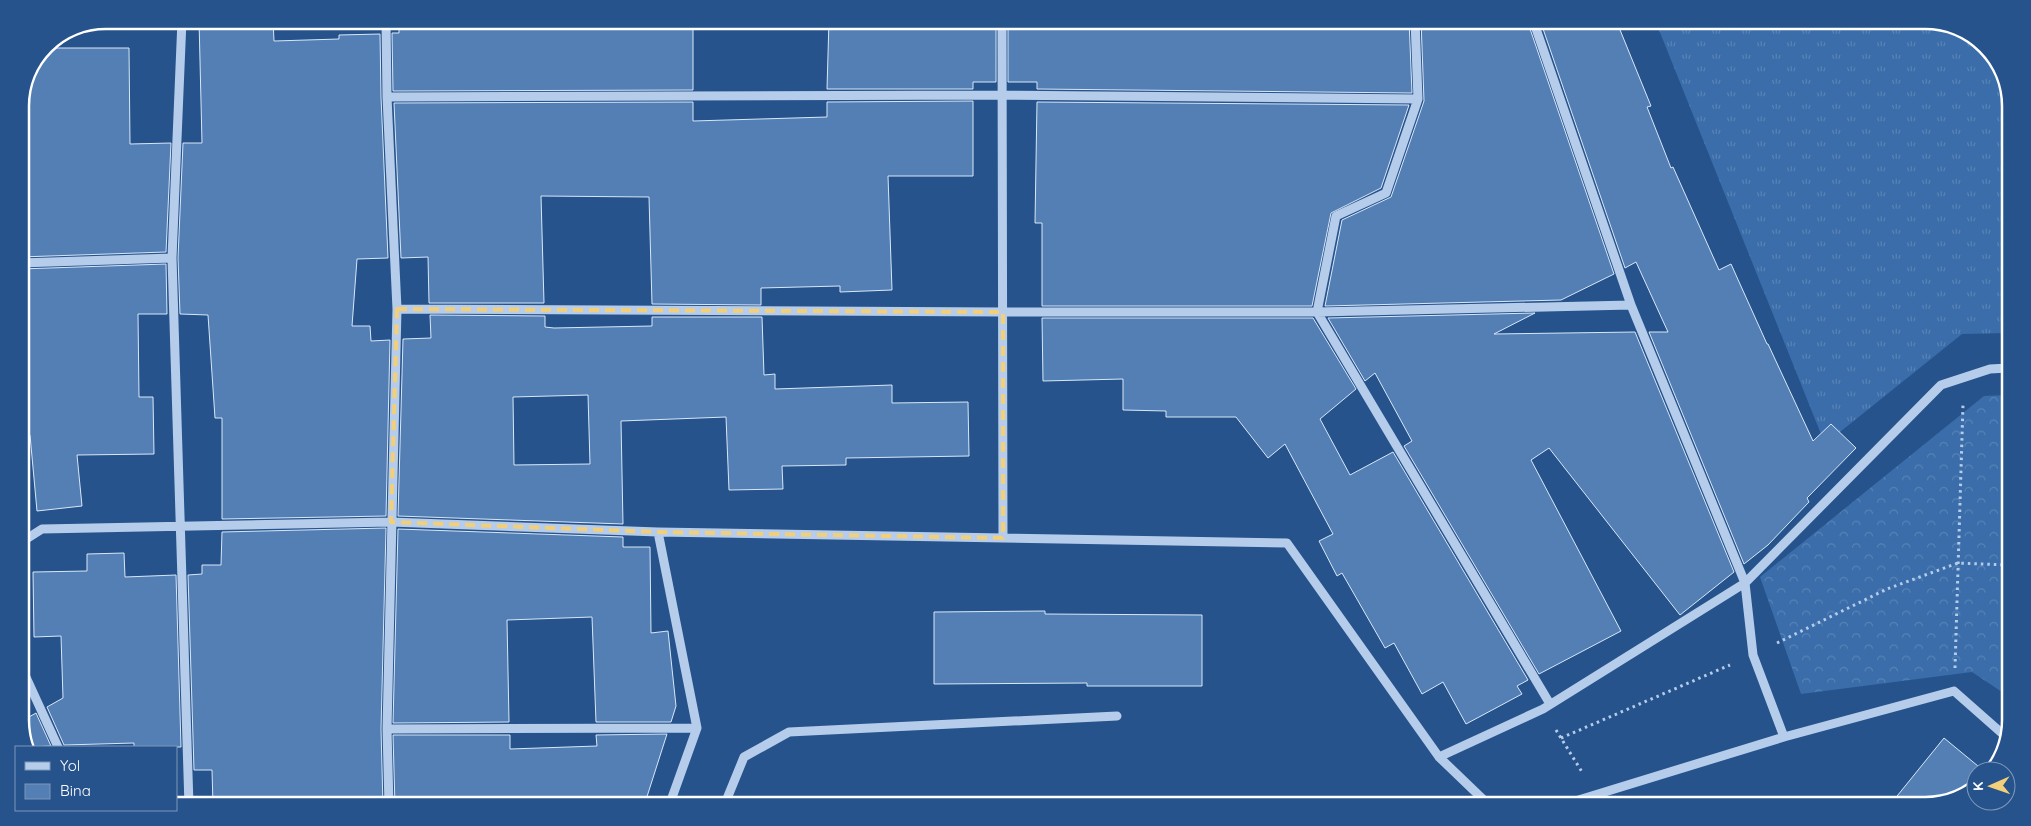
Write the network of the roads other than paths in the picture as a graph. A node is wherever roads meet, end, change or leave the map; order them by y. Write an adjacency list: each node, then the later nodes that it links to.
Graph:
1 (182, 29): 9 (street)
2 (386, 29): 7 (street)
3 (1002, 29): 6 (street)
4 (1415, 29): 8 (street)
5 (1536, 29): 11 (street)
6 (1004, 95): 7 (street); 8 (street); 13 (street)
7 (387, 97): 12 (street)
8 (1418, 99): 14 (street)
9 (172, 258): 10 (street); 17 (street)
10 (29, 263)
11 (1631, 305): 14 (street); 21 (street)
12 (397, 309): 13 (street); 16 (street)
13 (1003, 312): 14 (street); 20 (street)
14 (1317, 312): 23 (street)
15 (2002, 368): 21 (street)
16 (391, 522): 17 (street); 18 (street); 26 (street)
17 (180, 526): 19 (street); 31 (street)
18 (658, 532): 20 (street); 25 (street)
19 (29, 537)
20 (1003, 538): 30 (street)
21 (1745, 583): 23 (street); 28 (street)
22 (29, 684): 29 (street)
23 (1547, 706): 30 (street)
24 (1117, 716): 34 (street)
25 (698, 728): 26 (street); 33 (street)
26 (387, 730): 32 (street)
27 (2001, 733): 28 (street)
28 (1784, 737): 36 (street)
29 (58, 746)
30 (1439, 757): 35 (street)
31 (188, 797)
32 (388, 797)
33 (672, 797)
34 (728, 797)
35 (1481, 797)
36 (1586, 797)

